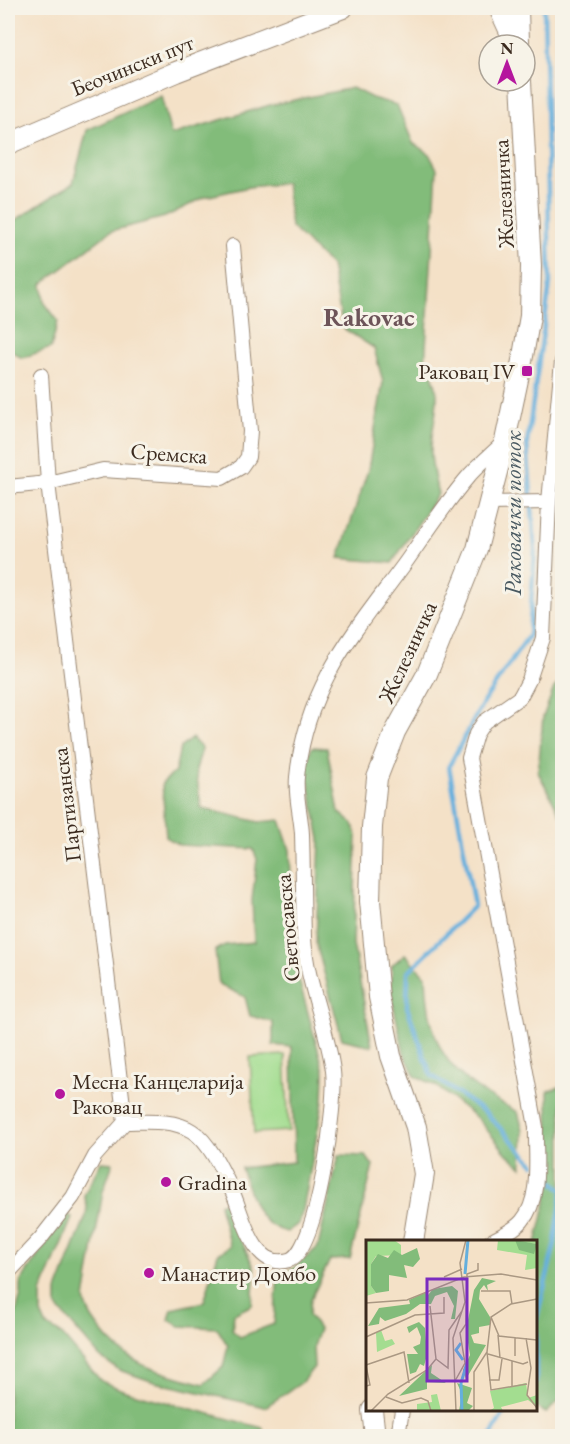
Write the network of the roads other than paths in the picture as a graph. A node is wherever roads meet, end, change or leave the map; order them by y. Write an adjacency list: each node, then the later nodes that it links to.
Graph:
1 (343, 8): 7 (street, Беочински пут)
2 (499, 8): 4 (street)
3 (518, 8): 5 (street)
4 (512, 33)
5 (518, 33)
6 (522, 93): 11 (street, Железничка)
7 (8, 144)
8 (233, 246): 12 (street, Сремска)
9 (562, 361): 14 (street)
10 (41, 375): 12 (street)
11 (505, 441): 15 (street, Железничка); 16 (street, Светосавска)
12 (48, 483): 13 (street, Сремска); 16 (street, Партизанска)
13 (8, 487)
14 (549, 502): 15 (street); 18 (street)
15 (489, 503): 17 (street, Железничка)
16 (125, 1122): 19 (street)
17 (413, 1240)
18 (493, 1240)
19 (8, 1273)
20 (372, 1411): 22 (street)
21 (402, 1411): 23 (street)
22 (375, 1437)
23 (398, 1437)

